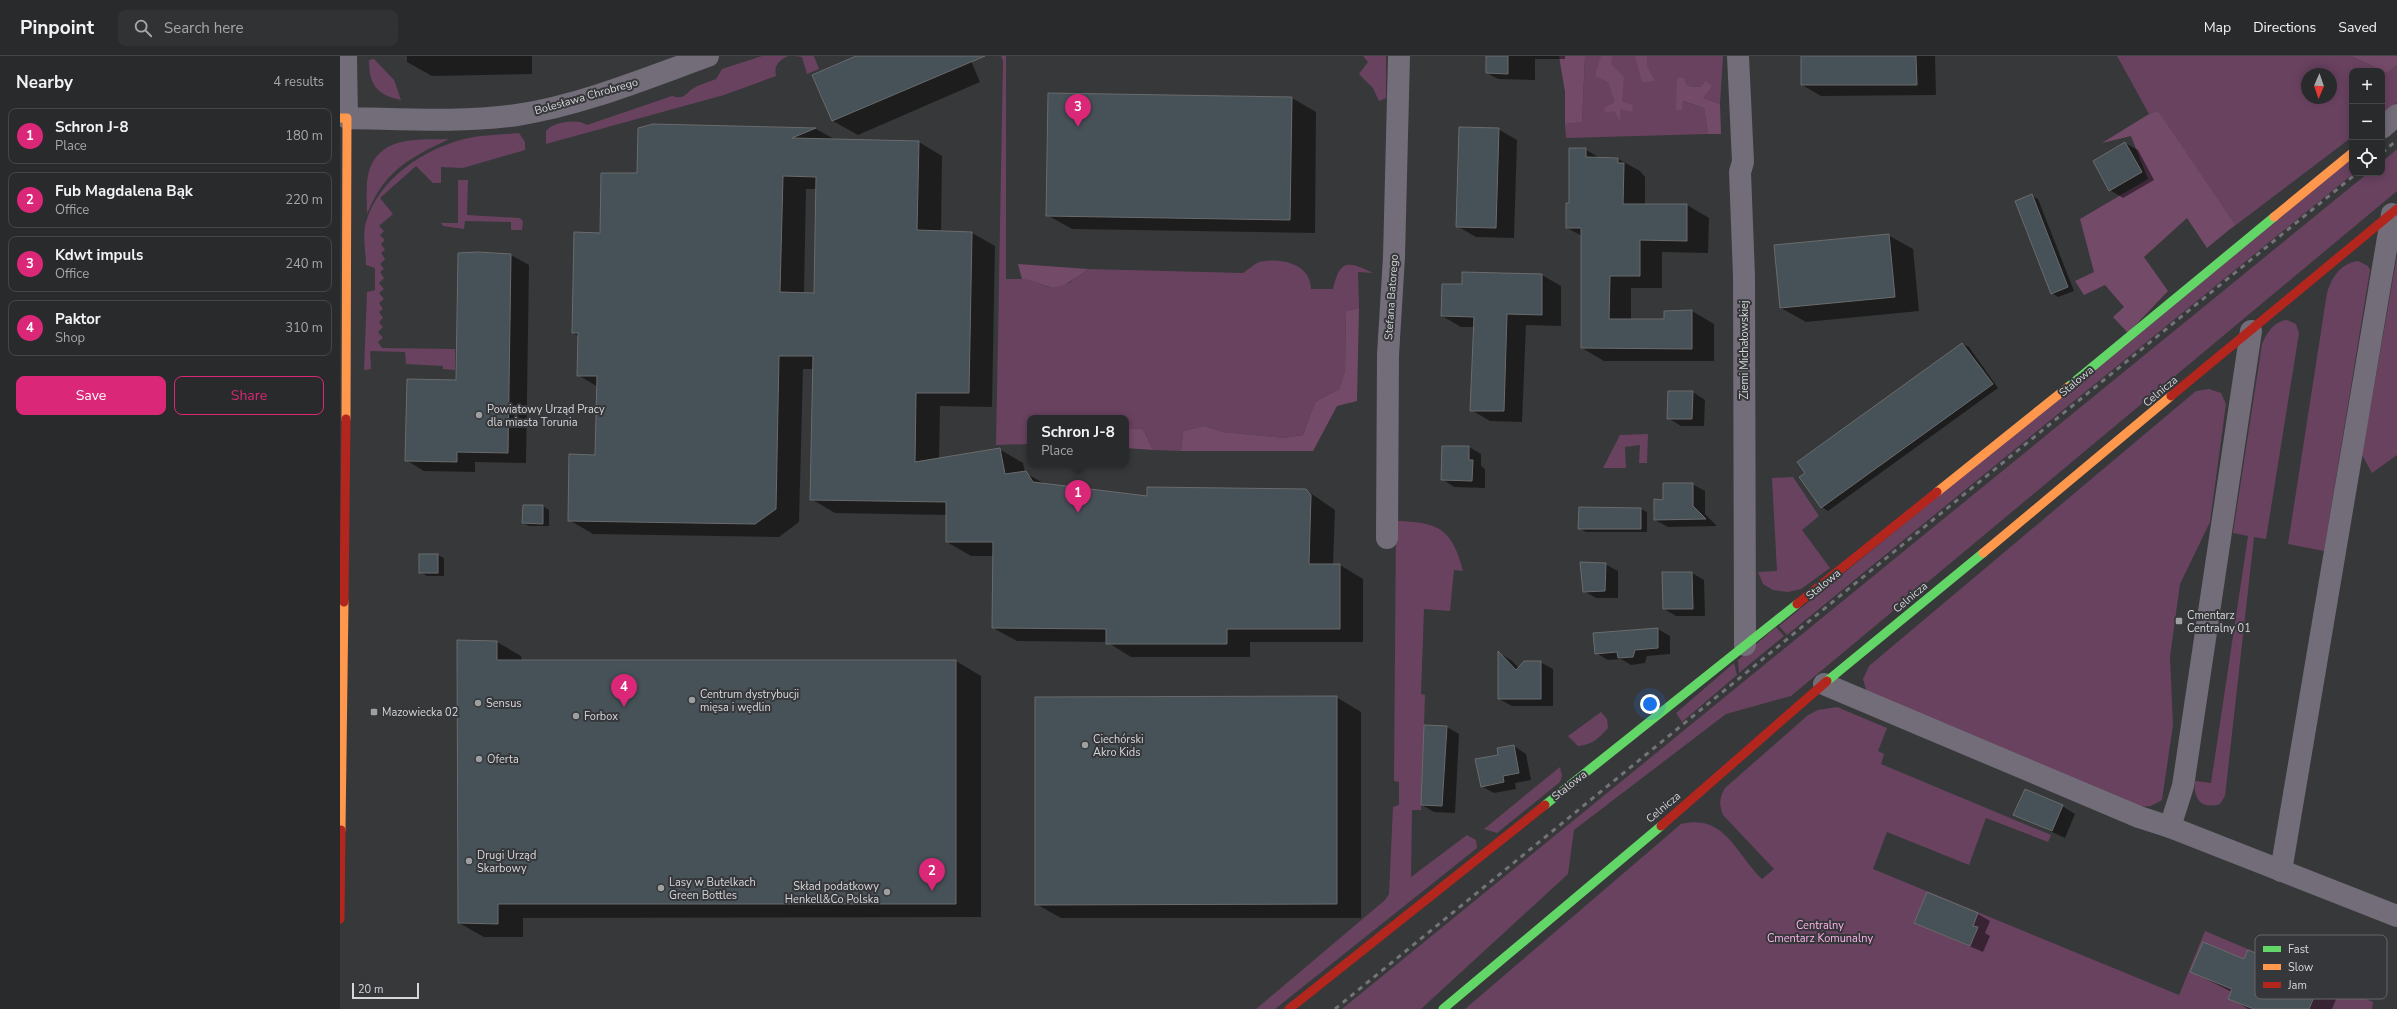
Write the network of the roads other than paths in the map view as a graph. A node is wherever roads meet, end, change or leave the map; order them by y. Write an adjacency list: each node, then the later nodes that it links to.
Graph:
1 (346, 56): 6 (street)
2 (708, 56): 6 (street, Bolesława Chrobrego)
3 (1398, 56): 11 (street, Stefana Batorego)
4 (1738, 56): 12 (street, Ziemi Michałowskiej)
5 (2397, 115): 7 (street)
6 (344, 118): 17 (street)
7 (2385, 125)
8 (2349, 155): 12 (street, Stalowa)
9 (2394, 211): 10 (street, Celnicza); 15 (street)
10 (2251, 331): 13 (street, Celnicza); 14 (street)
11 (1387, 538)
12 (1745, 645): 18 (street, Stalowa)
13 (1824, 684): 14 (street); 19 (street, Celnicza)
14 (2170, 827): 15 (street)
15 (2282, 871): 16 (street)
16 (2397, 916)
17 (340, 918)
18 (1289, 1009)
19 (1443, 1009)

